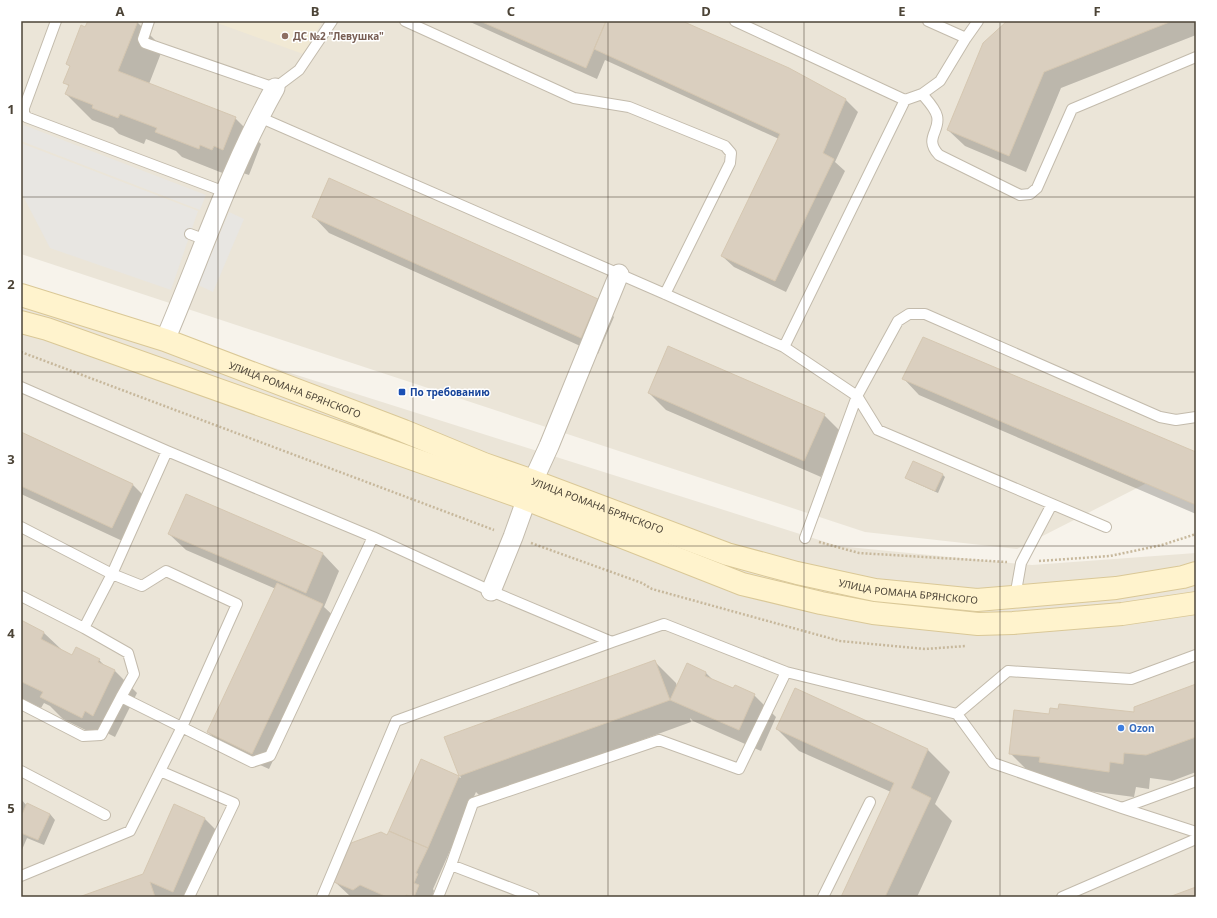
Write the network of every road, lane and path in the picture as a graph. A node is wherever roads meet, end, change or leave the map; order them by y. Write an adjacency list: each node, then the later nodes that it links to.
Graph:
1 (56, 21): 14 (lane)
2 (149, 21): 10 (lane)
3 (332, 21): 10 (lane)
4 (405, 21): 16 (lane)
5 (735, 21): 12 (lane)
6 (928, 21): 8 (lane)
7 (978, 21): 8 (lane)
8 (966, 38): 11 (lane)
9 (1196, 57): 11 (lane)
10 (275, 88): 13 (street)
11 (922, 94): 12 (lane)
12 (904, 100): 20 (lane)
13 (259, 117): 14 (street); 15 (lane)
14 (225, 192): 19 (street)
15 (619, 274): 16 (lane); 25 (street)
16 (664, 294): 20 (lane)
17 (21, 295): 19 (main road, УЛИЦА РОМАНА БРЯНСКОГО)
18 (21, 322): 25 (main road, УЛИЦА РОМАНА БРЯНСКОГО)
19 (165, 340): 25 (main road, УЛИЦА РОМАНА БРЯНСКОГО)
20 (784, 347): 22 (lane)
21 (21, 387): 24 (lane)
22 (857, 396): 23 (lane); 26 (lane); 31 (lane)
23 (1196, 417)
24 (167, 451): 30 (lane); 34 (lane)
25 (529, 490): 35 (street); 37 (main road, УЛИЦА РОМАНА БРЯНСКОГО); 38 (main road, УЛИЦА РОМАНА БРЯНСКОГО)
26 (1052, 504): 28 (lane); 32 (lane)
27 (21, 527): 34 (lane)
28 (1106, 527)
29 (1196, 534): 32 (path)
30 (372, 537): 35 (lane); 46 (lane)
31 (805, 538): 32 (path)
32 (1021, 563): 37 (lane)
33 (1196, 573): 37 (main road, УЛИЦА РОМАНА БРЯНСКОГО)
34 (112, 574): 39 (lane); 46 (lane)
35 (491, 591): 40 (lane)
36 (21, 596): 39 (lane)
37 (1014, 597)
38 (1196, 602)
39 (84, 628): 43 (lane)
40 (612, 642): 42 (lane); 58 (lane)
41 (1196, 655): 45 (lane)
42 (786, 672): 45 (lane); 55 (lane)
43 (122, 697): 44 (lane); 46 (lane)
44 (21, 704)
45 (957, 714): 51 (lane)
46 (182, 727): 48 (lane)
47 (21, 771): 52 (lane)
48 (160, 771): 56 (lane); 57 (lane)
49 (1196, 781): 51 (lane)
50 (870, 802): 61 (lane)
51 (1122, 808): 53 (lane)
52 (105, 815)
53 (1196, 832)
54 (1196, 839): 62 (lane)
55 (451, 865): 59 (lane); 60 (lane)
56 (21, 876)
57 (189, 897)
58 (322, 897)
59 (438, 897)
60 (534, 897)
61 (823, 897)
62 (1062, 897)

